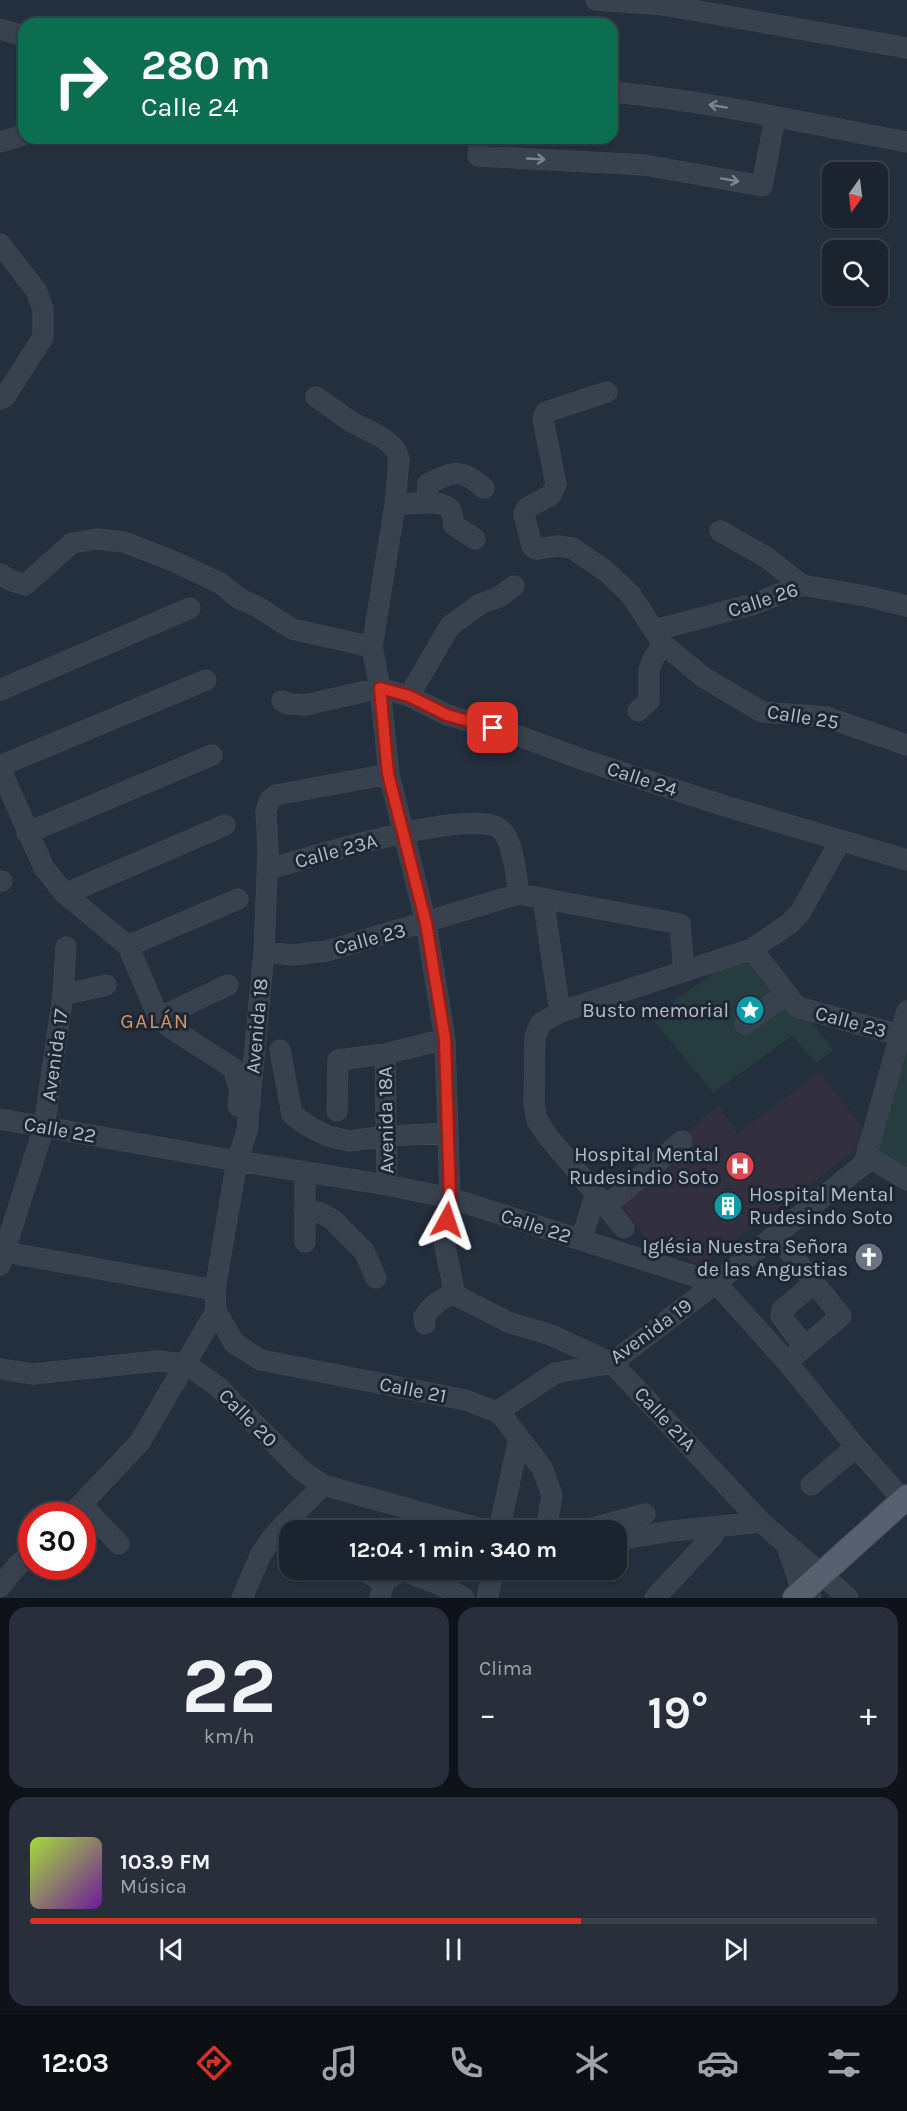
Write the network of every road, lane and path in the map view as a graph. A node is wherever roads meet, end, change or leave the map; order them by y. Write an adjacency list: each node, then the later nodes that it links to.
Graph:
1 (596, 0): 4 (street)
2 (0, 29): 3 (street)
3 (18, 34)
4 (907, 48)
5 (618, 93): 6 (street, one-way to 5)
6 (775, 118): 9 (street); 10 (street, one-way to 6)
7 (18, 137): 8 (street)
8 (0, 142)
9 (907, 142)
10 (479, 144)
11 (0, 244): 14 (street)
12 (607, 392): 25 (street, Calle 25)
13 (316, 397): 17 (street)
14 (0, 399)
15 (484, 488): 16 (street)
16 (427, 503): 17 (street); 19 (street)
17 (395, 505): 26 (street)
18 (720, 531): 21 (street)
19 (475, 539)
20 (0, 574): 26 (street)
21 (802, 585): 23 (street, Calle 26); 25 (street, Calle 26)
22 (514, 586): 30 (street)
23 (907, 606)
24 (190, 608): 29 (street)
25 (659, 637): 32 (street); 33 (street, Calle 25)
26 (372, 647): 28 (street)
27 (206, 680): 35 (street)
28 (380, 688): 30 (street, Calle 24); 31 (street); 36 (street)
29 (0, 690)
30 (409, 696): 40 (street, Calle 24)
31 (282, 701)
32 (638, 711)
33 (907, 745)
34 (212, 755): 39 (street)
35 (0, 767): 39 (street)
36 (388, 774): 38 (street); 42 (street, Avenida 18)
37 (225, 825): 43 (street)
38 (404, 832): 42 (street, Calle 23A); 44 (street); 47 (street)
39 (27, 834): 43 (street)
40 (840, 840): 41 (street, Calle 24); 50 (street)
41 (907, 860)
42 (268, 869): 51 (street, Avenida 18)
43 (65, 894): 48 (street)
44 (519, 894): 45 (street, Calle 23); 47 (street, Calle 23)
45 (543, 898): 52 (street); 58 (street)
46 (238, 899): 48 (street)
47 (426, 923): 51 (street, Calle 23); 62 (street)
48 (128, 946): 59 (street)
49 (66, 947): 56 (street, Avenida 17)
50 (752, 949): 52 (street); 55 (street, Calle 23)
51 (264, 952): 72 (street, Avenida 18)
52 (684, 971): 58 (street)
53 (106, 985): 56 (street)
54 (228, 985): 59 (street)
55 (786, 994): 60 (street); 61 (street, Calle 23)
56 (63, 995): 67 (street, Avenida 17)
57 (907, 1011): 61 (street, Avenida 19)
58 (560, 1012): 77 (street)
59 (159, 1018): 72 (street)
60 (746, 1024)
61 (904, 1036): 71 (street, Avenida 19)
62 (445, 1039): 64 (street); 68 (street)
63 (280, 1050): 69 (street)
64 (385, 1054): 65 (street); 69 (street, Avenida 18A)
65 (337, 1111)
66 (0, 1119): 67 (street, Calle 22)
67 (44, 1127): 72 (street, Calle 22); 83 (street, Avenida 17)
68 (448, 1133): 69 (street); 76 (street)
69 (387, 1136): 75 (street, Avenida 18A)
70 (682, 1141): 77 (street)
71 (867, 1156): 74 (street); 80 (street, Avenida 19)
72 (237, 1161): 73 (street, Calle 22); 87 (street, Avenida 18)
73 (305, 1172): 75 (street, Calle 22); 78 (street)
74 (907, 1180)
75 (387, 1185): 76 (street, Calle 22)
76 (450, 1198): 81 (street, Calle 22); 88 (street)
77 (601, 1200): 79 (street); 81 (street)
78 (304, 1210): 82 (street); 84 (street)
79 (624, 1228)
80 (776, 1235): 85 (street, Avenida 19); 86 (street)
81 (581, 1240): 85 (street, Calle 22)
82 (305, 1242)
83 (2, 1256): 87 (street)
84 (376, 1278)
85 (716, 1283): 92 (street); 93 (street, Avenida 19)
86 (814, 1283): 91 (street); 91 (street)
87 (215, 1290): 89 (street, Avenida 18)
88 (455, 1295): 90 (street); 93 (street, Calle 21A)
89 (216, 1311): 94 (street); 96 (street, Calle 21)
90 (426, 1324)
91 (804, 1346): 92 (street)
92 (787, 1362): 98 (street)
93 (612, 1363): 96 (street, Avenida 19); 108 (street, Calle 21A)
94 (186, 1364): 95 (street, Calle 20); 99 (street, Calle 20); 102 (street)
95 (0, 1369)
96 (497, 1412): 97 (street, Calle 21)
97 (519, 1439): 105 (street); 106 (street, Calle 21)
98 (856, 1447): 100 (street); 101 (street)
99 (323, 1485): 104 (street, Calle 20); 120 (street)
100 (811, 1485)
101 (905, 1498): 115 (main road)
102 (84, 1502)
103 (645, 1514): 107 (street)
104 (449, 1520)
105 (501, 1520)
106 (548, 1520)
107 (623, 1520)
108 (761, 1522): 110 (street); 113 (street, Calle 21A)
109 (96, 1526): 112 (street)
110 (719, 1526): 111 (street); 123 (street)
111 (627, 1538)
112 (119, 1545)
113 (788, 1546): 115 (street); 119 (street)
114 (18, 1565): 118 (street)
115 (822, 1572): 119 (main road); 124 (street)
116 (428, 1580): 121 (street)
117 (491, 1580): 122 (street)
118 (0, 1587)
119 (803, 1595)
120 (242, 1598)
121 (464, 1598)
122 (487, 1598)
123 (655, 1598)
124 (847, 1598)

